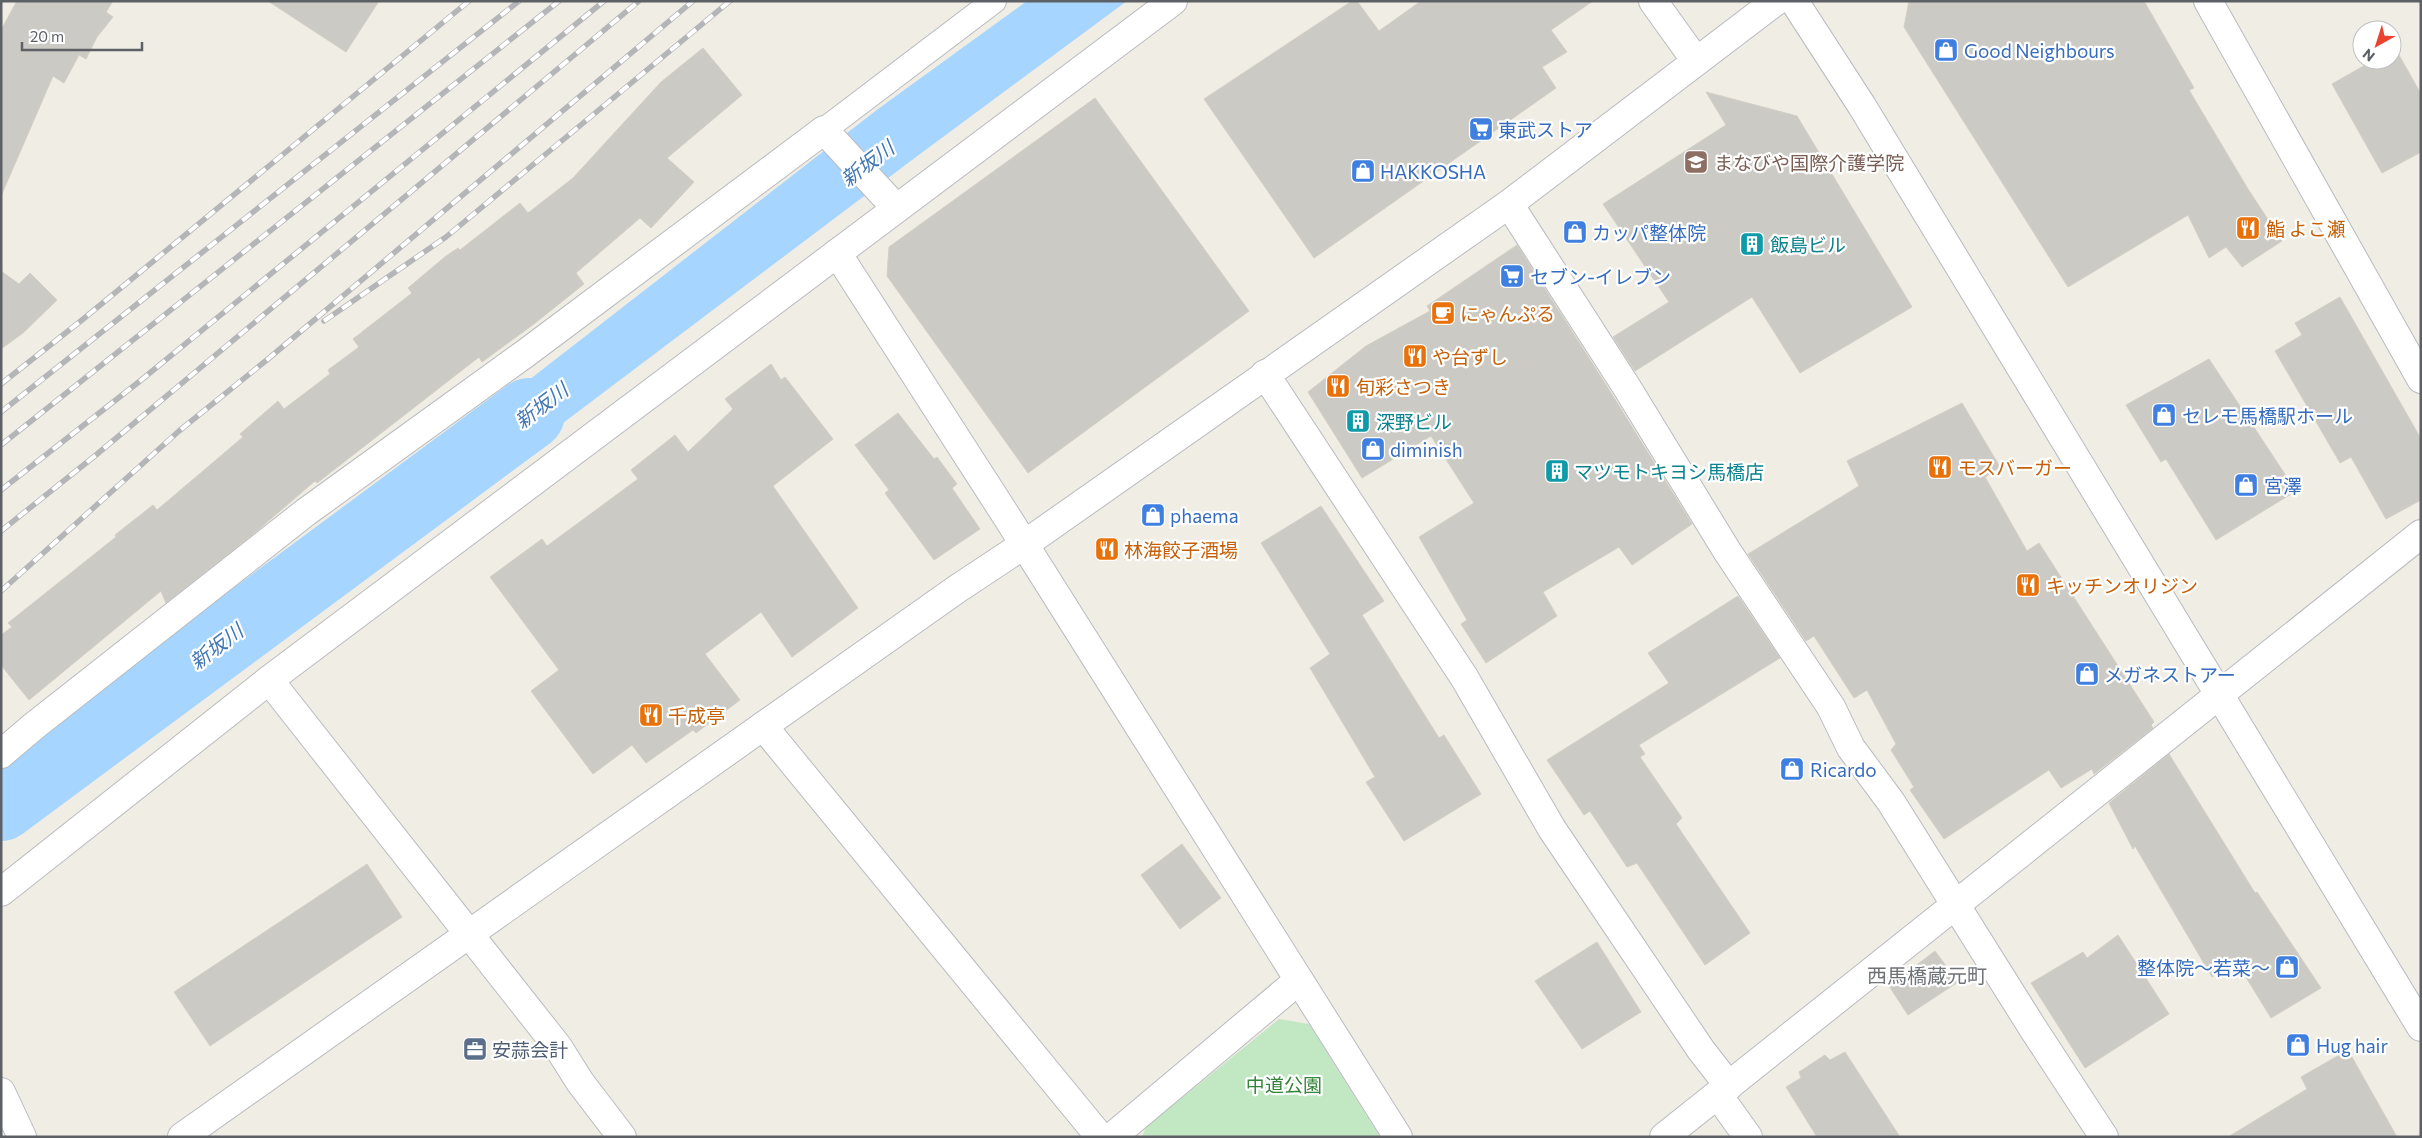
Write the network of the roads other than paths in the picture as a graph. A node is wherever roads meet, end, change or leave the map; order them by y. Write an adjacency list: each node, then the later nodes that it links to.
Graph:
1 (994, 1): 8 (lane)
2 (1173, 1): 10 (street)
3 (1653, 1): 7 (street)
4 (1776, 1): 7 (street)
5 (1794, 1): 17 (street)
6 (2208, 1): 13 (street)
7 (1696, 61): 9 (street)
8 (824, 130): 10 (street); 19 (street)
9 (1509, 204): 12 (street); 21 (street)
10 (896, 208): 11 (street)
11 (837, 253): 15 (street); 16 (street)
12 (1266, 374): 15 (street); 25 (street)
13 (2421, 379)
14 (2421, 534): 17 (street)
15 (1025, 544): 18 (street); 23 (street)
16 (269, 680): 20 (street); 22 (street)
17 (2220, 694): 21 (street); 24 (street)
18 (762, 726): 22 (street); 30 (street)
19 (1, 754)
20 (1, 892)
21 (1956, 903): 25 (street); 35 (street)
22 (470, 935): 28 (street); 29 (street)
23 (1299, 980): 31 (street); 32 (street)
24 (2421, 1027)
25 (1724, 1091): 33 (street); 34 (street)
26 (1, 1092): 27 (street)
27 (22, 1137)
28 (182, 1137)
29 (622, 1137)
30 (1100, 1137)
31 (1112, 1137)
32 (1398, 1137)
33 (1664, 1137)
34 (1748, 1137)
35 (2104, 1137)

